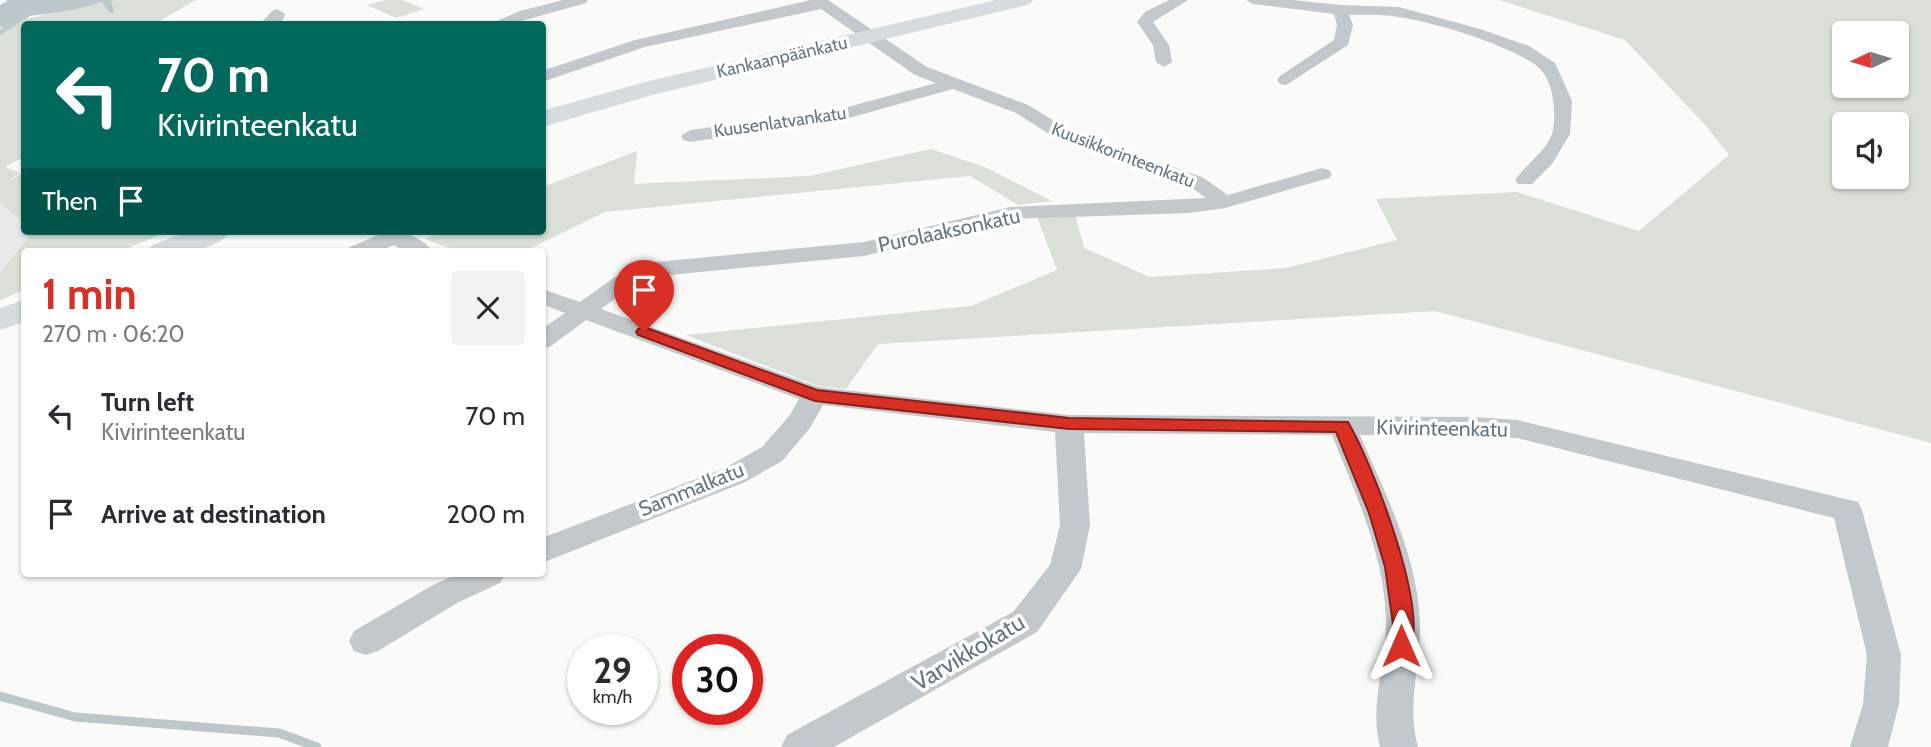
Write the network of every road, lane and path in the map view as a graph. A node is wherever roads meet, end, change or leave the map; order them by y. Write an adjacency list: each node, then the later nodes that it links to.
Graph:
1 (582, 0): 8 (street)
2 (1023, 0): 9 (street, Kankaanpäänkatu)
3 (1181, 0): 10 (street)
4 (1253, 0): 7 (street)
5 (820, 2): 9 (street); 11 (street)
6 (1404, 6): 7 (street); 17 (street)
7 (1340, 10): 12 (street)
8 (506, 21)
9 (871, 36): 13 (street, Kuusikkorinteenkatu); 14 (street, Kankaanpäänkatu)
10 (1164, 62)
11 (546, 75)
12 (1286, 80)
13 (951, 84): 15 (street, Kuusenlatvankatu); 18 (street, Kuusikkorinteenkatu)
14 (546, 118)
15 (690, 136)
16 (1322, 174): 18 (street, Purolaaksonkatu)
17 (1525, 180)
18 (1224, 202): 27 (street, Purolaaksonkatu)
19 (206, 235): 22 (street)
20 (387, 235): 23 (street)
21 (391, 235): 24 (street)
22 (173, 248)
23 (365, 248)
24 (415, 248)
25 (546, 297): 27 (street, Kivirinteenkatu)
26 (21, 311): 28 (street)
27 (584, 311): 29 (street, Purolaaksonkatu); 30 (street, Kivirinteenkatu)
28 (0, 320)
29 (546, 338)
30 (815, 395): 31 (street, Kivirinteenkatu); 33 (street, Sammalkatu)
31 (1069, 424): 32 (street, Kivirinteenkatu); 36 (street, Varvikkokatu)
32 (1342, 426): 37 (street); 38 (street, Kivirinteenkatu)
33 (546, 549)
34 (482, 577): 35 (street)
35 (366, 640)
36 (800, 747)
37 (1399, 747)
38 (1869, 747)

